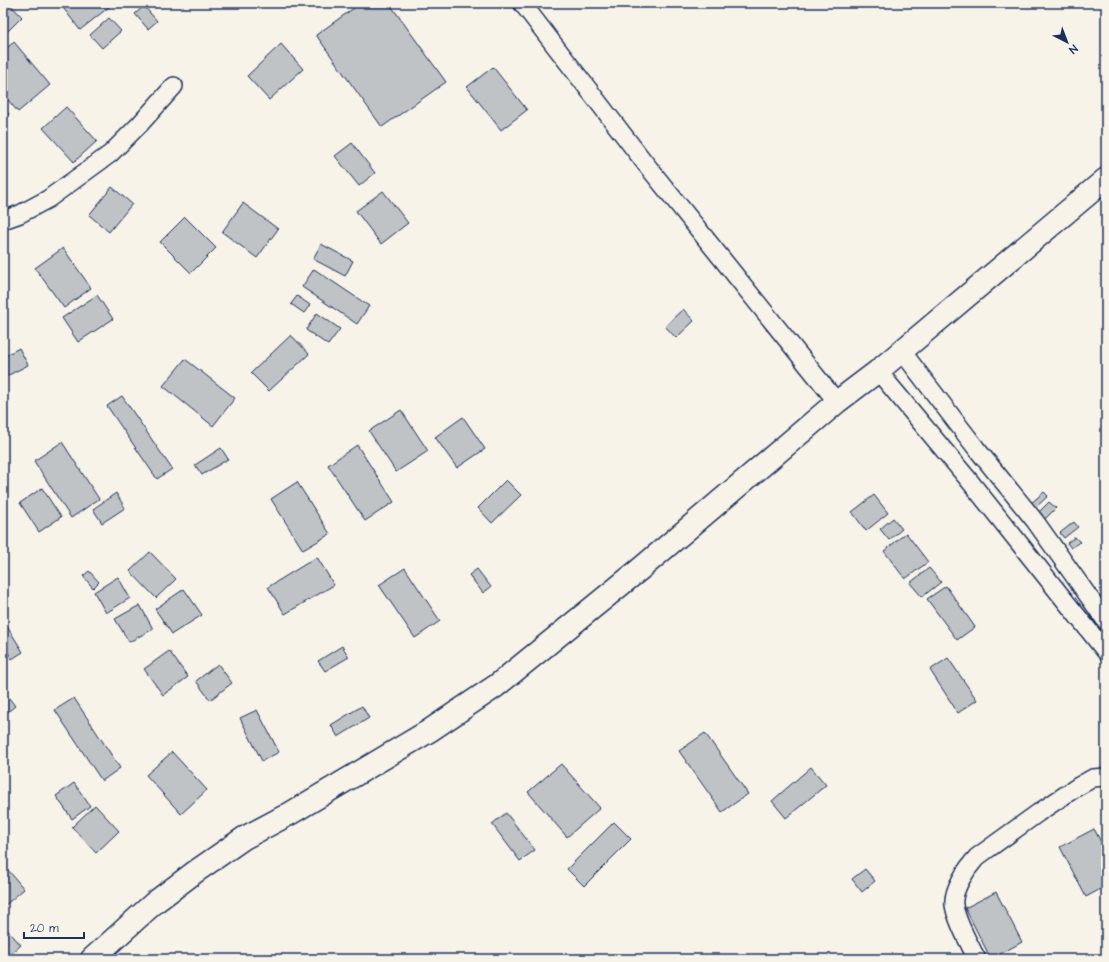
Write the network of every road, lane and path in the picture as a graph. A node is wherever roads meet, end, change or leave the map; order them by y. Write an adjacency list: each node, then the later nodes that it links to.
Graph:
1 (522, 3): 7 (street)
2 (174, 86): 4 (street)
3 (1106, 179): 5 (main road)
4 (3, 220)
5 (901, 350): 6 (main road); 8 (street)
6 (878, 370): 7 (main road); 9 (street)
7 (838, 402): 11 (main road)
8 (1106, 621)
9 (1106, 652)
10 (1106, 777): 12 (street)
11 (92, 959)
12 (978, 959)

